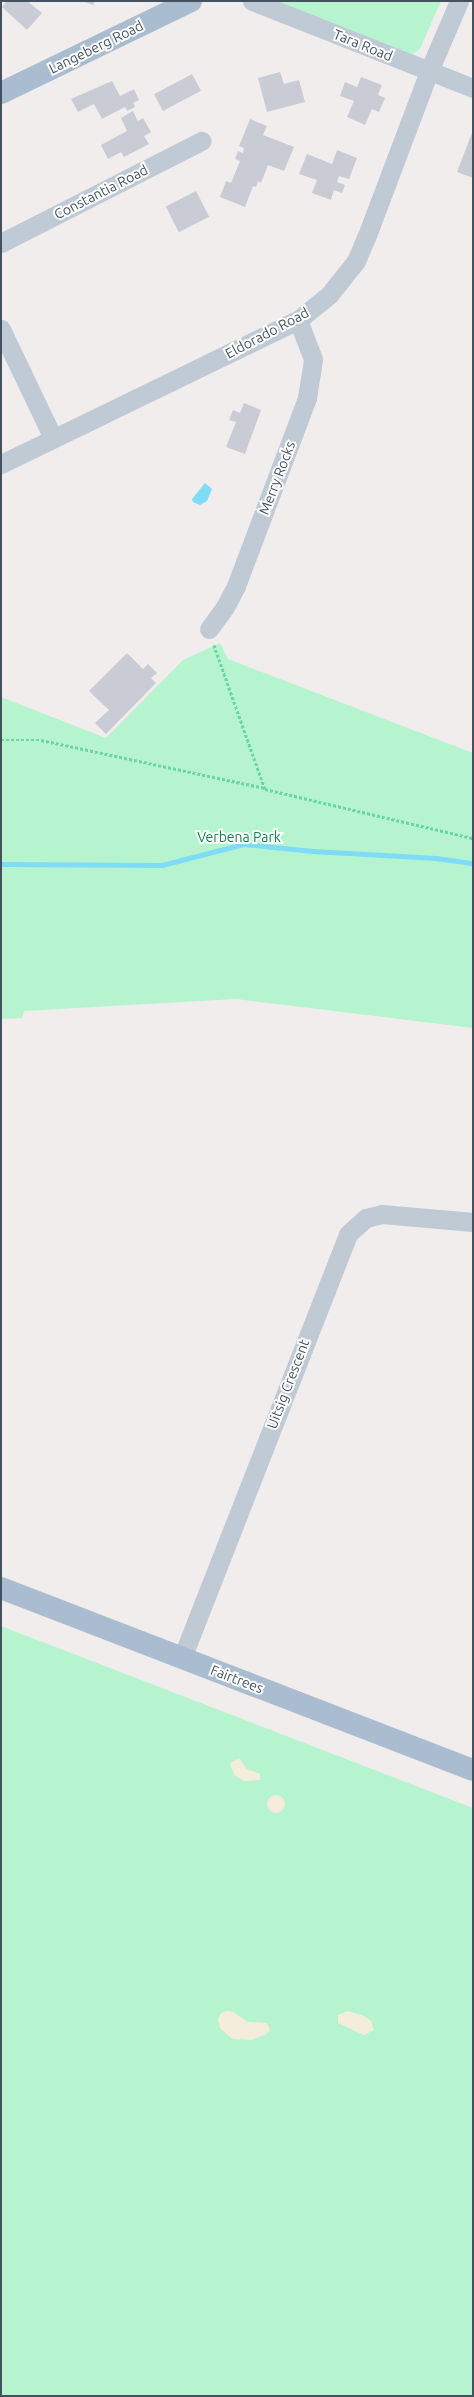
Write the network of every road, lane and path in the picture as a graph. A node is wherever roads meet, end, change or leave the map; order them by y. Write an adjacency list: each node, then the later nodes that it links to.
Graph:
1 (191, 1): 6 (main road, Langeberg Road)
2 (252, 1): 4 (street, Tara Road)
3 (458, 1): 4 (street, Eldorado Road)
4 (429, 71): 5 (street, Tara Road); 9 (street, Eldorado Road)
5 (473, 88)
6 (1, 93)
7 (201, 141): 8 (street, Constantia Road)
8 (1, 243)
9 (298, 320): 11 (street, Eldorado Road); 13 (street, Merry Rocks)
10 (1, 329): 11 (street)
11 (53, 438): 12 (street, Eldorado Road)
12 (1, 464)
13 (209, 629): 15 (path)
14 (1, 740): 15 (path)
15 (265, 789): 16 (path)
16 (473, 838)
17 (473, 1222): 19 (street, Uitsig Crescent)
18 (1, 1588): 19 (main road, Fairtrees)
19 (182, 1658): 20 (main road, Fairtrees)
20 (473, 1770)

